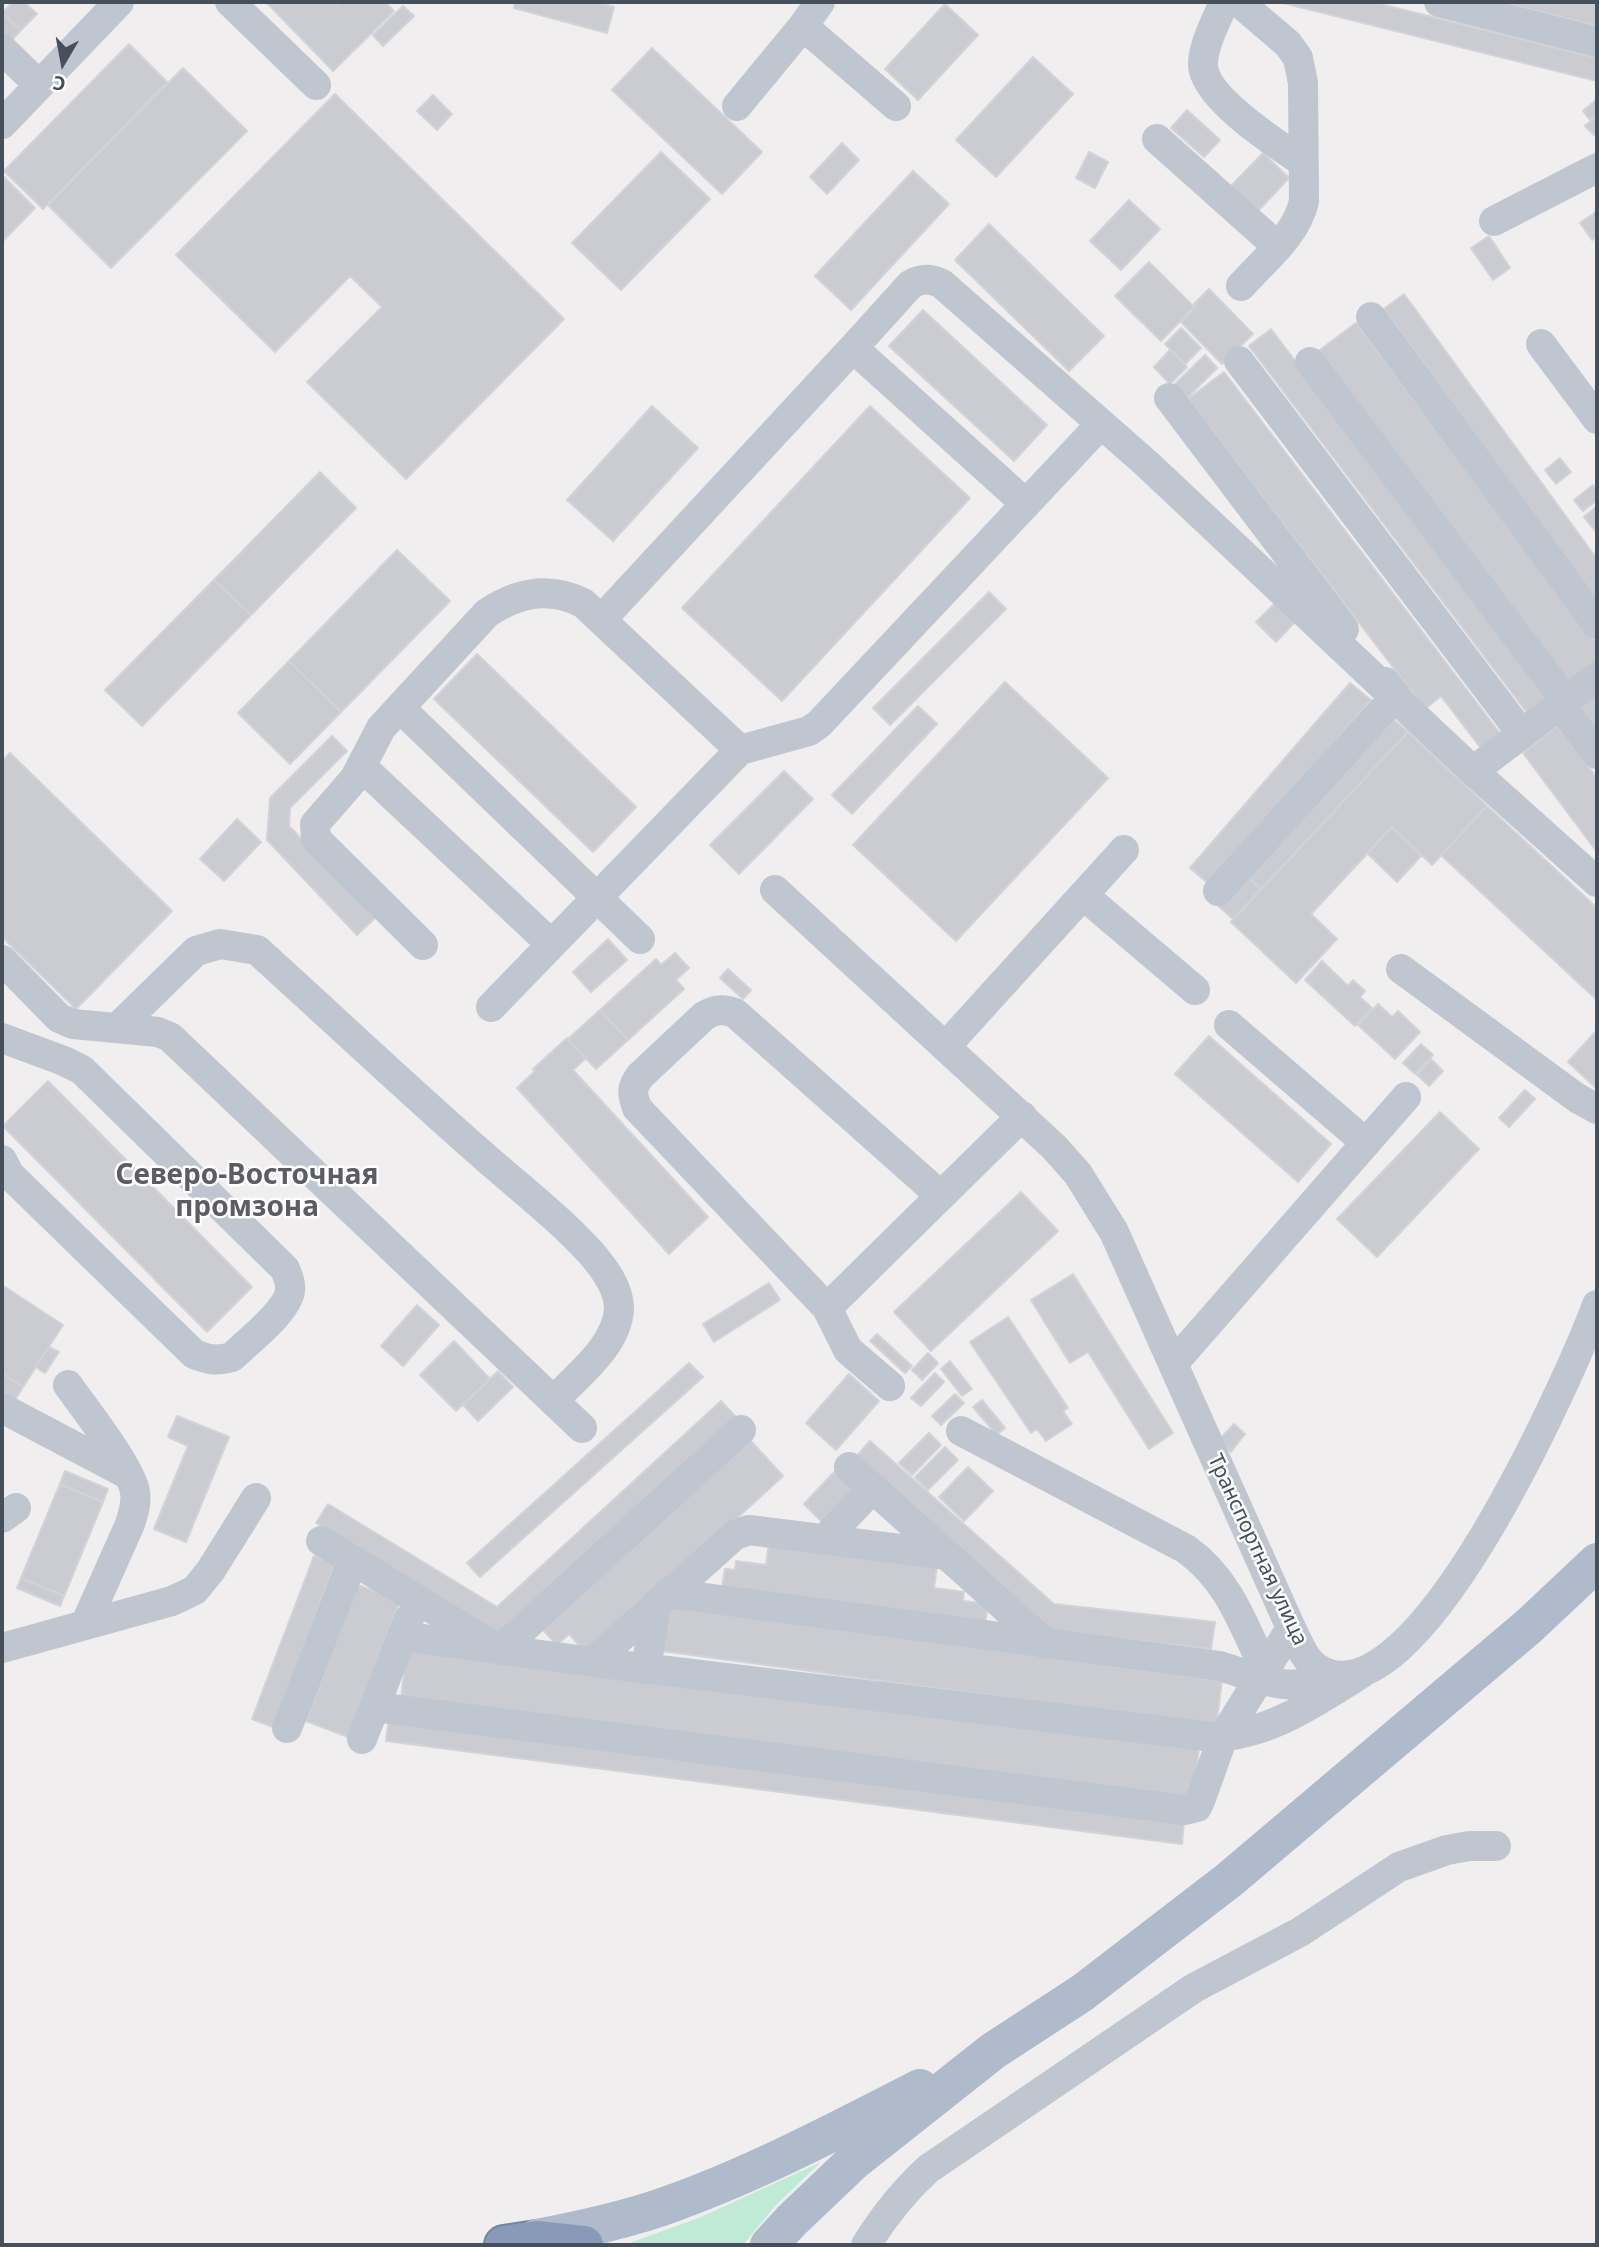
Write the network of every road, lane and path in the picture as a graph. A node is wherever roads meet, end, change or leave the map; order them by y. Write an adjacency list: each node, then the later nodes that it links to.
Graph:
1 (119, 2): 10 (street)
2 (230, 2): 11 (street)
3 (820, 2): 7 (street)
4 (1224, 2): 16 (street)
5 (1239, 2): 16 (street)
6 (1438, 2): 8 (street)
7 (803, 26): 12 (street); 13 (street)
8 (1597, 42)
9 (2, 49): 10 (street)
10 (40, 85): 14 (street)
11 (316, 85)
12 (737, 106)
13 (896, 106)
14 (2, 124)
15 (1157, 139): 19 (street)
16 (1303, 162): 19 (street)
17 (1597, 168): 18 (street)
18 (1494, 221)
19 (1277, 246): 20 (street)
20 (1241, 286)
21 (1371, 317): 31 (street)
22 (1541, 344): 27 (street)
23 (853, 348): 28 (street); 29 (street); 30 (street)
24 (1238, 361): 36 (street)
25 (1310, 362): 34 (street)
26 (1169, 398): 33 (street)
27 (1597, 419)
28 (1101, 424): 29 (street); 33 (street)
29 (1026, 504): 37 (street)
30 (601, 620): 35 (street); 37 (street)
31 (1597, 624)
32 (1597, 677): 34 (street)
33 (1396, 696): 40 (street); 44 (street)
34 (1563, 703): 36 (street); 38 (street)
35 (400, 708): 39 (street); 46 (street)
36 (1522, 734): 40 (street)
37 (740, 750): 46 (street)
38 (1597, 754)
39 (361, 766): 48 (street); 49 (street)
40 (1473, 771): 42 (street)
41 (1124, 850): 45 (street)
42 (1597, 882)
43 (775, 890): 57 (street, Транспортная улица)
44 (1218, 891)
45 (1083, 895): 52 (street); 57 (street)
46 (597, 897): 47 (street); 48 (street)
47 (640, 939)
48 (551, 944): 53 (street)
49 (423, 945)
50 (2, 960): 55 (street)
51 (1401, 969): 59 (street)
52 (1195, 990)
53 (491, 1007)
54 (1229, 1025): 61 (street)
55 (117, 1028): 69 (street); 69 (street)
56 (3, 1042): 62 (street)
57 (946, 1046): 60 (street, Транспортная улица)
58 (1406, 1097): 61 (street)
59 (1597, 1110)
60 (1022, 1116): 63 (street); 66 (street, Транспортная улица)
61 (1366, 1143): 66 (street)
62 (2, 1160)
63 (941, 1196): 65 (street); 65 (street)
64 (1597, 1305): 95 (street)
65 (827, 1308): 68 (street)
66 (1173, 1364): 87 (street, Транспортная улица)
67 (68, 1385): 75 (street)
68 (890, 1386)
69 (553, 1401): 71 (street)
70 (2, 1408): 75 (street)
71 (582, 1429)
72 (741, 1430): 86 (street)
73 (961, 1431): 96 (street)
74 (849, 1467): 76 (street)
75 (129, 1475): 85 (street)
76 (873, 1488): 78 (street); 80 (street)
77 (256, 1498): 85 (street)
78 (824, 1540): 80 (street); 83 (street)
79 (321, 1541): 81 (street)
80 (947, 1555): 89 (street)
81 (353, 1560): 84 (street); 98 (street)
82 (1597, 1562): 102 (main road)
83 (662, 1599): 89 (street); 93 (street); 94 (street)
84 (417, 1600): 88 (street); 91 (street)
85 (85, 1625): 90 (street)
86 (524, 1628): 91 (street); 92 (street)
87 (1291, 1628): 95 (street, Транспортная улица); 96 (street)
88 (402, 1636): 91 (street); 97 (street)
89 (1046, 1644): 96 (street)
90 (2, 1648)
91 (500, 1650): 92 (street)
92 (551, 1656): 93 (street)
93 (593, 1662): 94 (street)
94 (646, 1669): 99 (street)
95 (1361, 1672): 96 (street); 99 (street)
96 (1262, 1675): 99 (street)
97 (374, 1707): 99 (street); 100 (street)
98 (287, 1728)
99 (1223, 1737)
100 (362, 1739)
101 (1496, 1846): 106 (street)
102 (993, 2051): 103 (main road); 105 (main road)
103 (507, 2244): 104 (highway)
104 (584, 2245)
105 (769, 2245)
106 (866, 2245)

